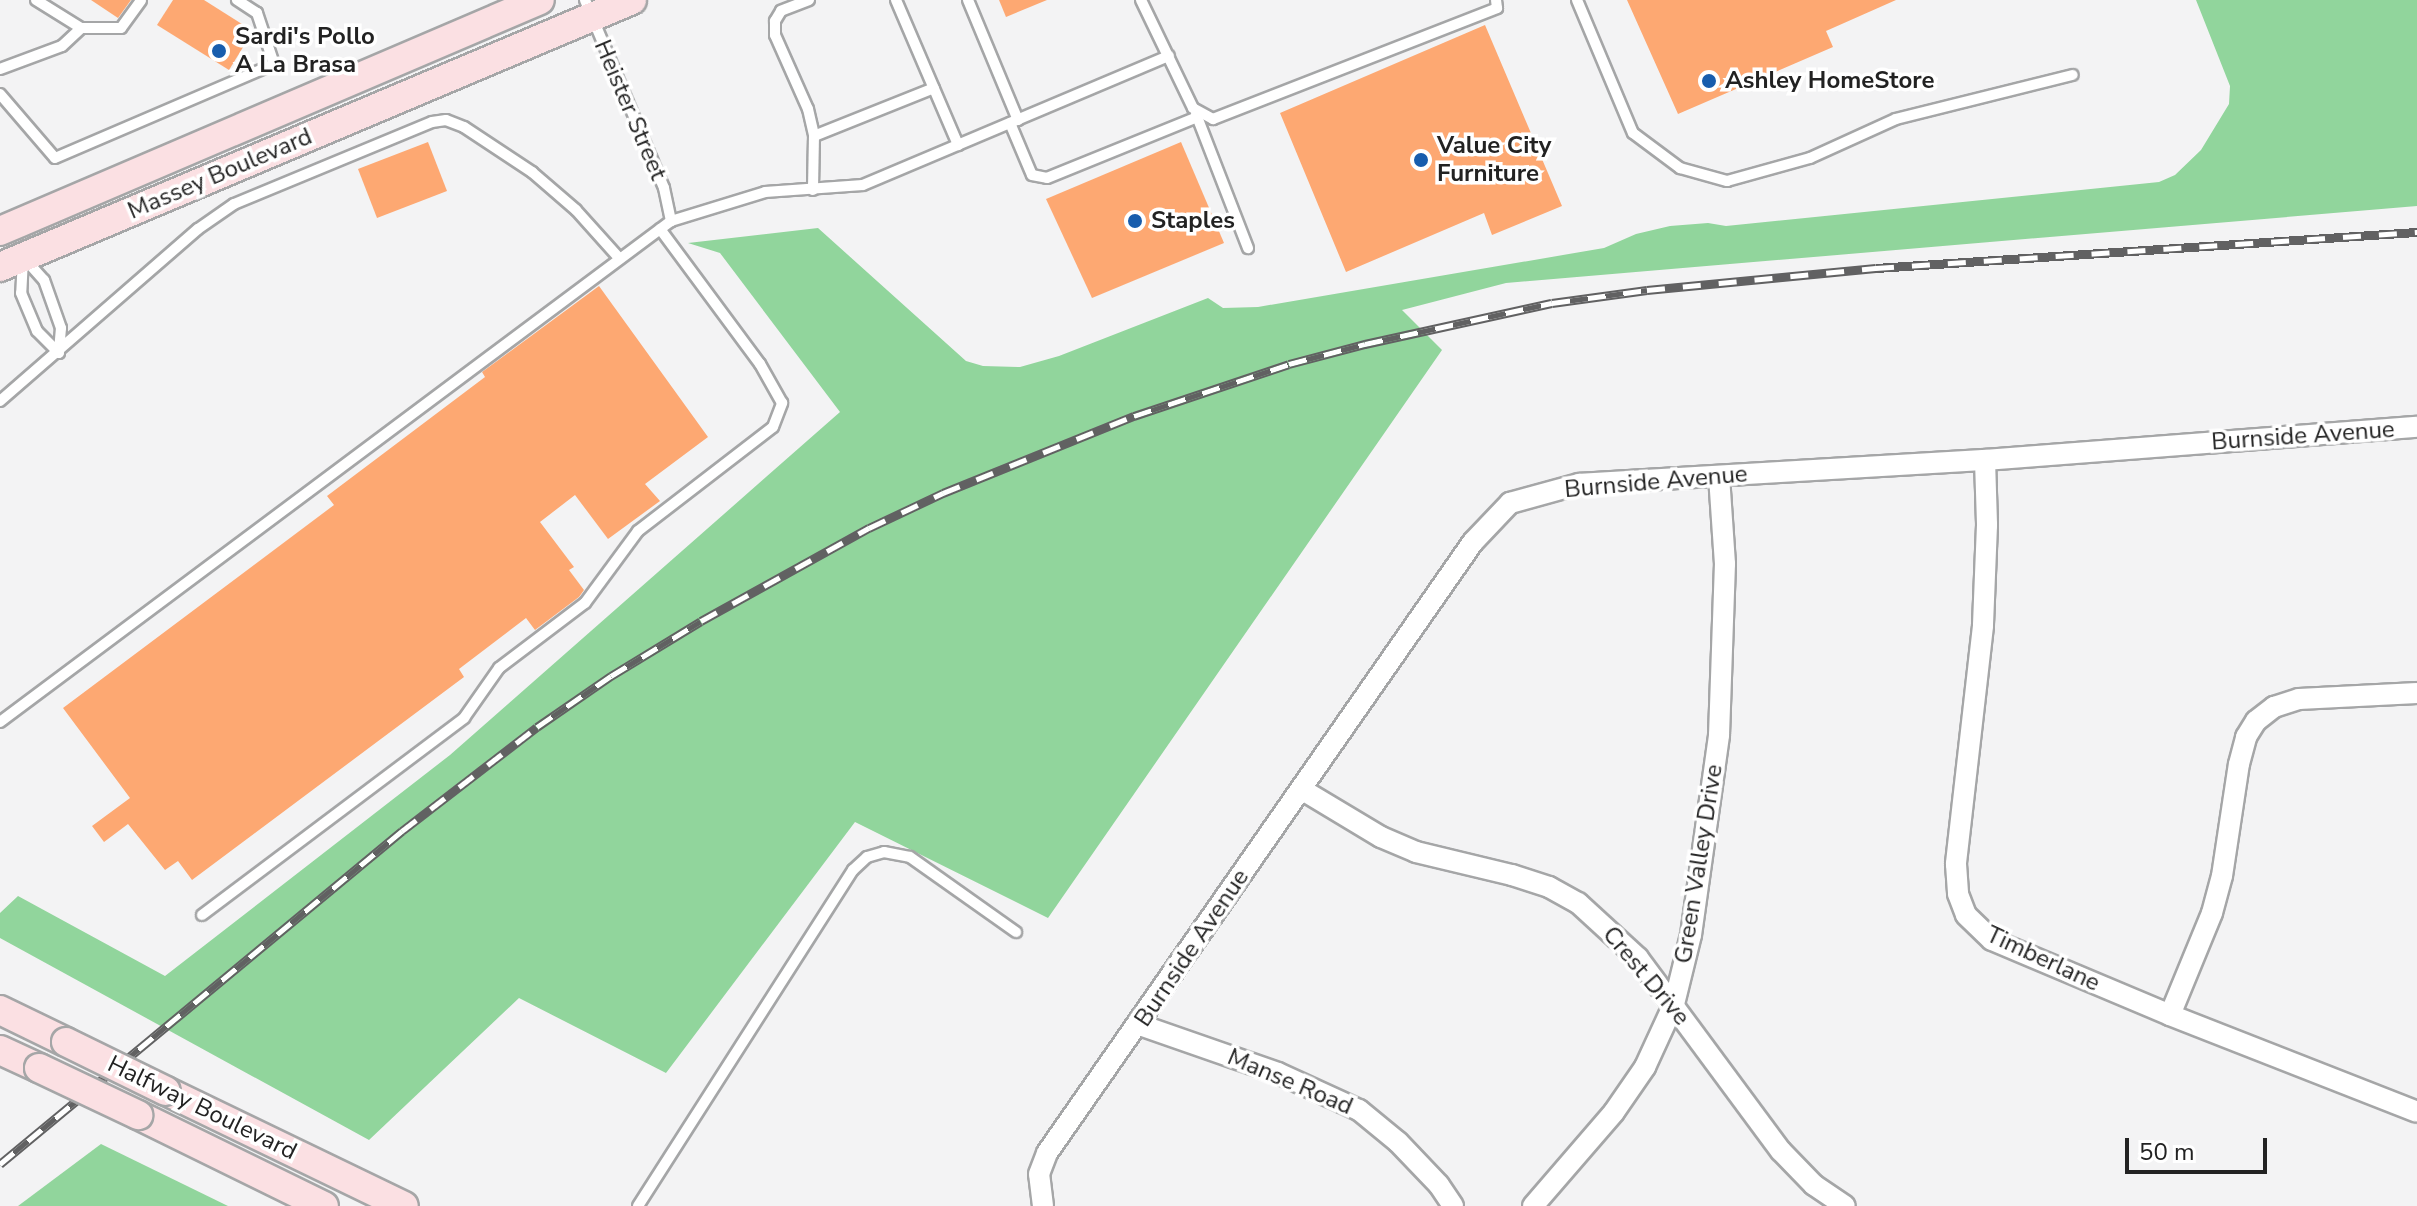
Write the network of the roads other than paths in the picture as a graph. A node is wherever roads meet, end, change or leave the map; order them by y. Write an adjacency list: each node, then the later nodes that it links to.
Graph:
1 (36, 0): 13 (lane)
2 (141, 0): 13 (lane)
3 (237, 0): 18 (lane)
4 (540, 0): 24 (main road, Massey Boulevard)
5 (632, 0): 12 (main road, Massey Boulevard)
6 (809, 0): 21 (lane)
7 (896, 0): 17 (lane)
8 (968, 0): 20 (lane)
9 (1141, 0): 14 (lane)
10 (1496, 0): 19 (lane)
11 (1577, 0): 16 (lane)
12 (588, 9): 25 (lane, Heister Street); 29 (main road, Massey Boulevard)
13 (81, 28): 15 (lane)
14 (1169, 56): 19 (lane); 20 (lane)
15 (0, 69)
16 (2073, 75)
17 (934, 88): 21 (lane); 22 (lane)
18 (0, 94)
19 (1195, 113): 20 (lane); 27 (lane)
20 (1014, 121): 22 (lane)
21 (814, 136): 23 (lane)
22 (958, 145): 23 (lane)
23 (813, 190): 25 (lane)
24 (3, 221): 29 (main road)
25 (671, 221): 26 (lane)
26 (660, 229): 28 (lane); 38 (lane)
27 (1248, 248)
28 (619, 258): 30 (lane); 36 (lane)
29 (11, 262): 30 (lane); 30 (lane)
30 (59, 353): 31 (lane)
31 (0, 401)
32 (2417, 427): 33 (street, Burnside Avenue)
33 (1985, 460): 34 (street, Burnside Avenue); 42 (street, Timberlane)
34 (1719, 476): 37 (street, Burnside Avenue); 40 (street, Green Valley Drive)
35 (2417, 693): 42 (street)
36 (0, 722)
37 (1301, 789): 40 (street, Crest Drive); 43 (street, Burnside Avenue)
38 (202, 915)
39 (1016, 932): 48 (lane)
40 (1674, 1004): 51 (street, Green Valley Drive); 52 (street, Crest Drive)
41 (0, 1010): 47 (main road, Halfway Boulevard, bridge)
42 (2170, 1015): 45 (street, Timberlane)
43 (1140, 1025): 49 (street, Burnside Avenue); 50 (street, Manse Road)
44 (0, 1050): 46 (main road, Halfway Boulevard, bridge)
45 (2417, 1112)
46 (324, 1206)
47 (404, 1206)
48 (638, 1206)
49 (1043, 1206)
50 (1453, 1206)
51 (1533, 1206)
52 (1845, 1206)

